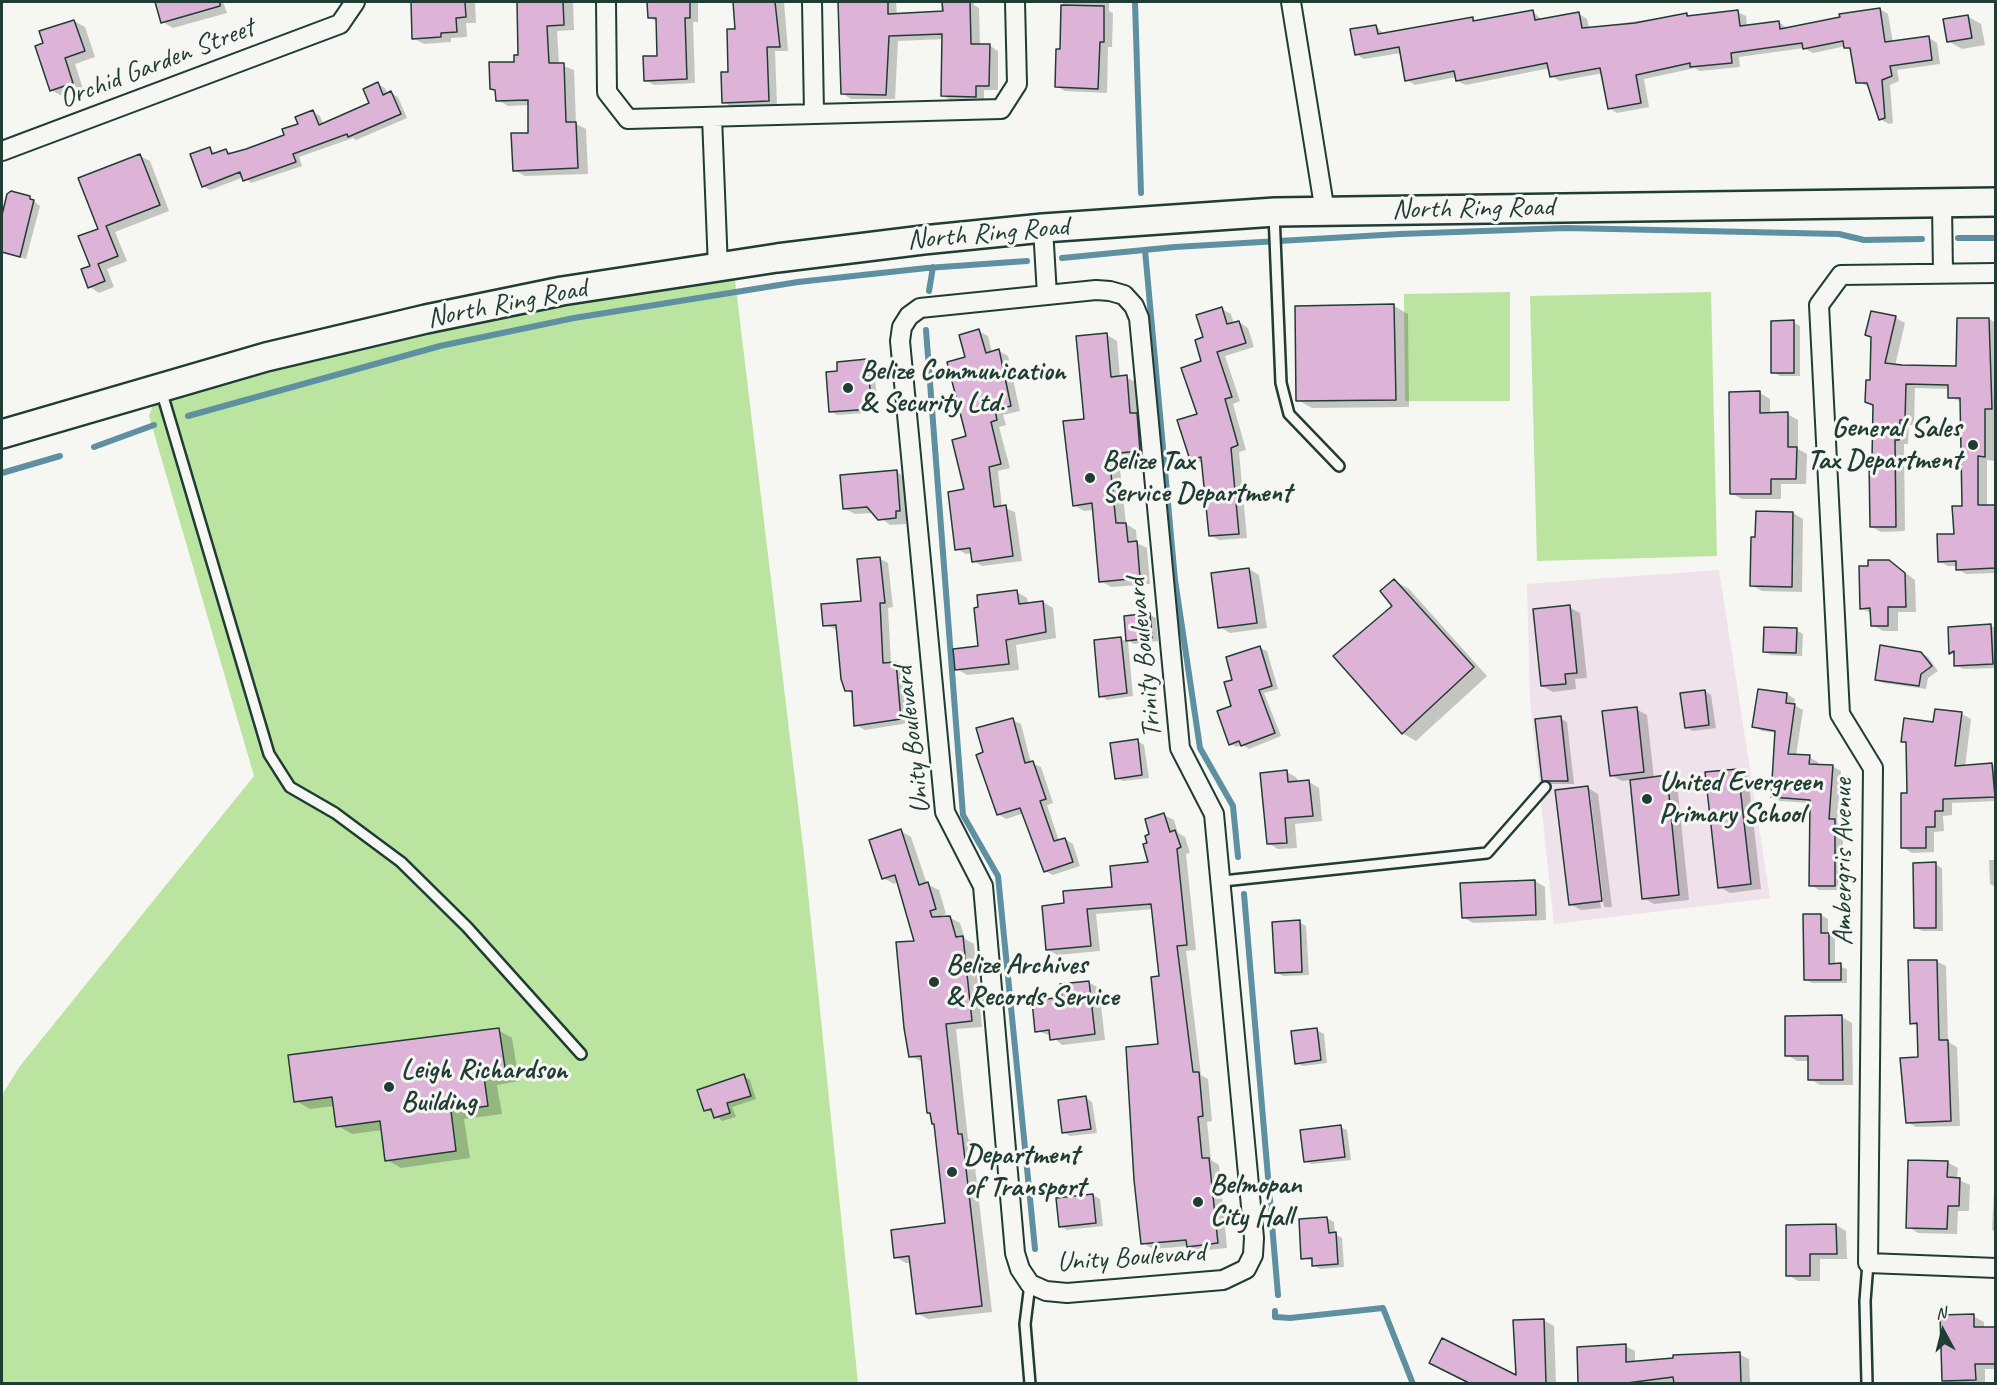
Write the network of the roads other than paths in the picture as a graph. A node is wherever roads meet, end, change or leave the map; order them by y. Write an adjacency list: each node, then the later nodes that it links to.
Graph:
1 (355, 2): 8 (street, Orchid Garden Street)
2 (606, 2): 7 (street)
3 (812, 2): 6 (street)
4 (1015, 2): 6 (street)
5 (1291, 2): 12 (street)
6 (814, 113): 7 (street)
7 (712, 117): 14 (street)
8 (2, 151)
9 (1995, 202): 10 (main road, North Ring Road)
10 (1942, 204): 12 (main road, North Ring Road); 15 (street)
11 (1275, 212): 12 (main road, North Ring Road); 13 (main road, North Ring Road); 20 (lane)
12 (1325, 212)
13 (1043, 228): 14 (main road, North Ring Road); 17 (street)
14 (718, 268): 18 (main road, North Ring Road)
15 (1943, 273): 16 (street); 24 (street, Ambergris Avenue)
16 (1995, 273)
17 (1047, 295): 22 (street, Trinity Boulevard); 27 (street, Unity Boulevard)
18 (160, 386): 19 (main road, North Ring Road); 23 (lane)
19 (2, 434)
20 (1339, 466)
21 (1545, 787): 22 (lane)
22 (1223, 881): 26 (street, Trinity Boulevard)
23 (581, 1054)
24 (1868, 1263): 25 (street); 29 (lane)
25 (1995, 1268)
26 (1246, 1269): 27 (street, Unity Boulevard)
27 (1030, 1284): 28 (lane)
28 (1030, 1383)
29 (1867, 1383)

